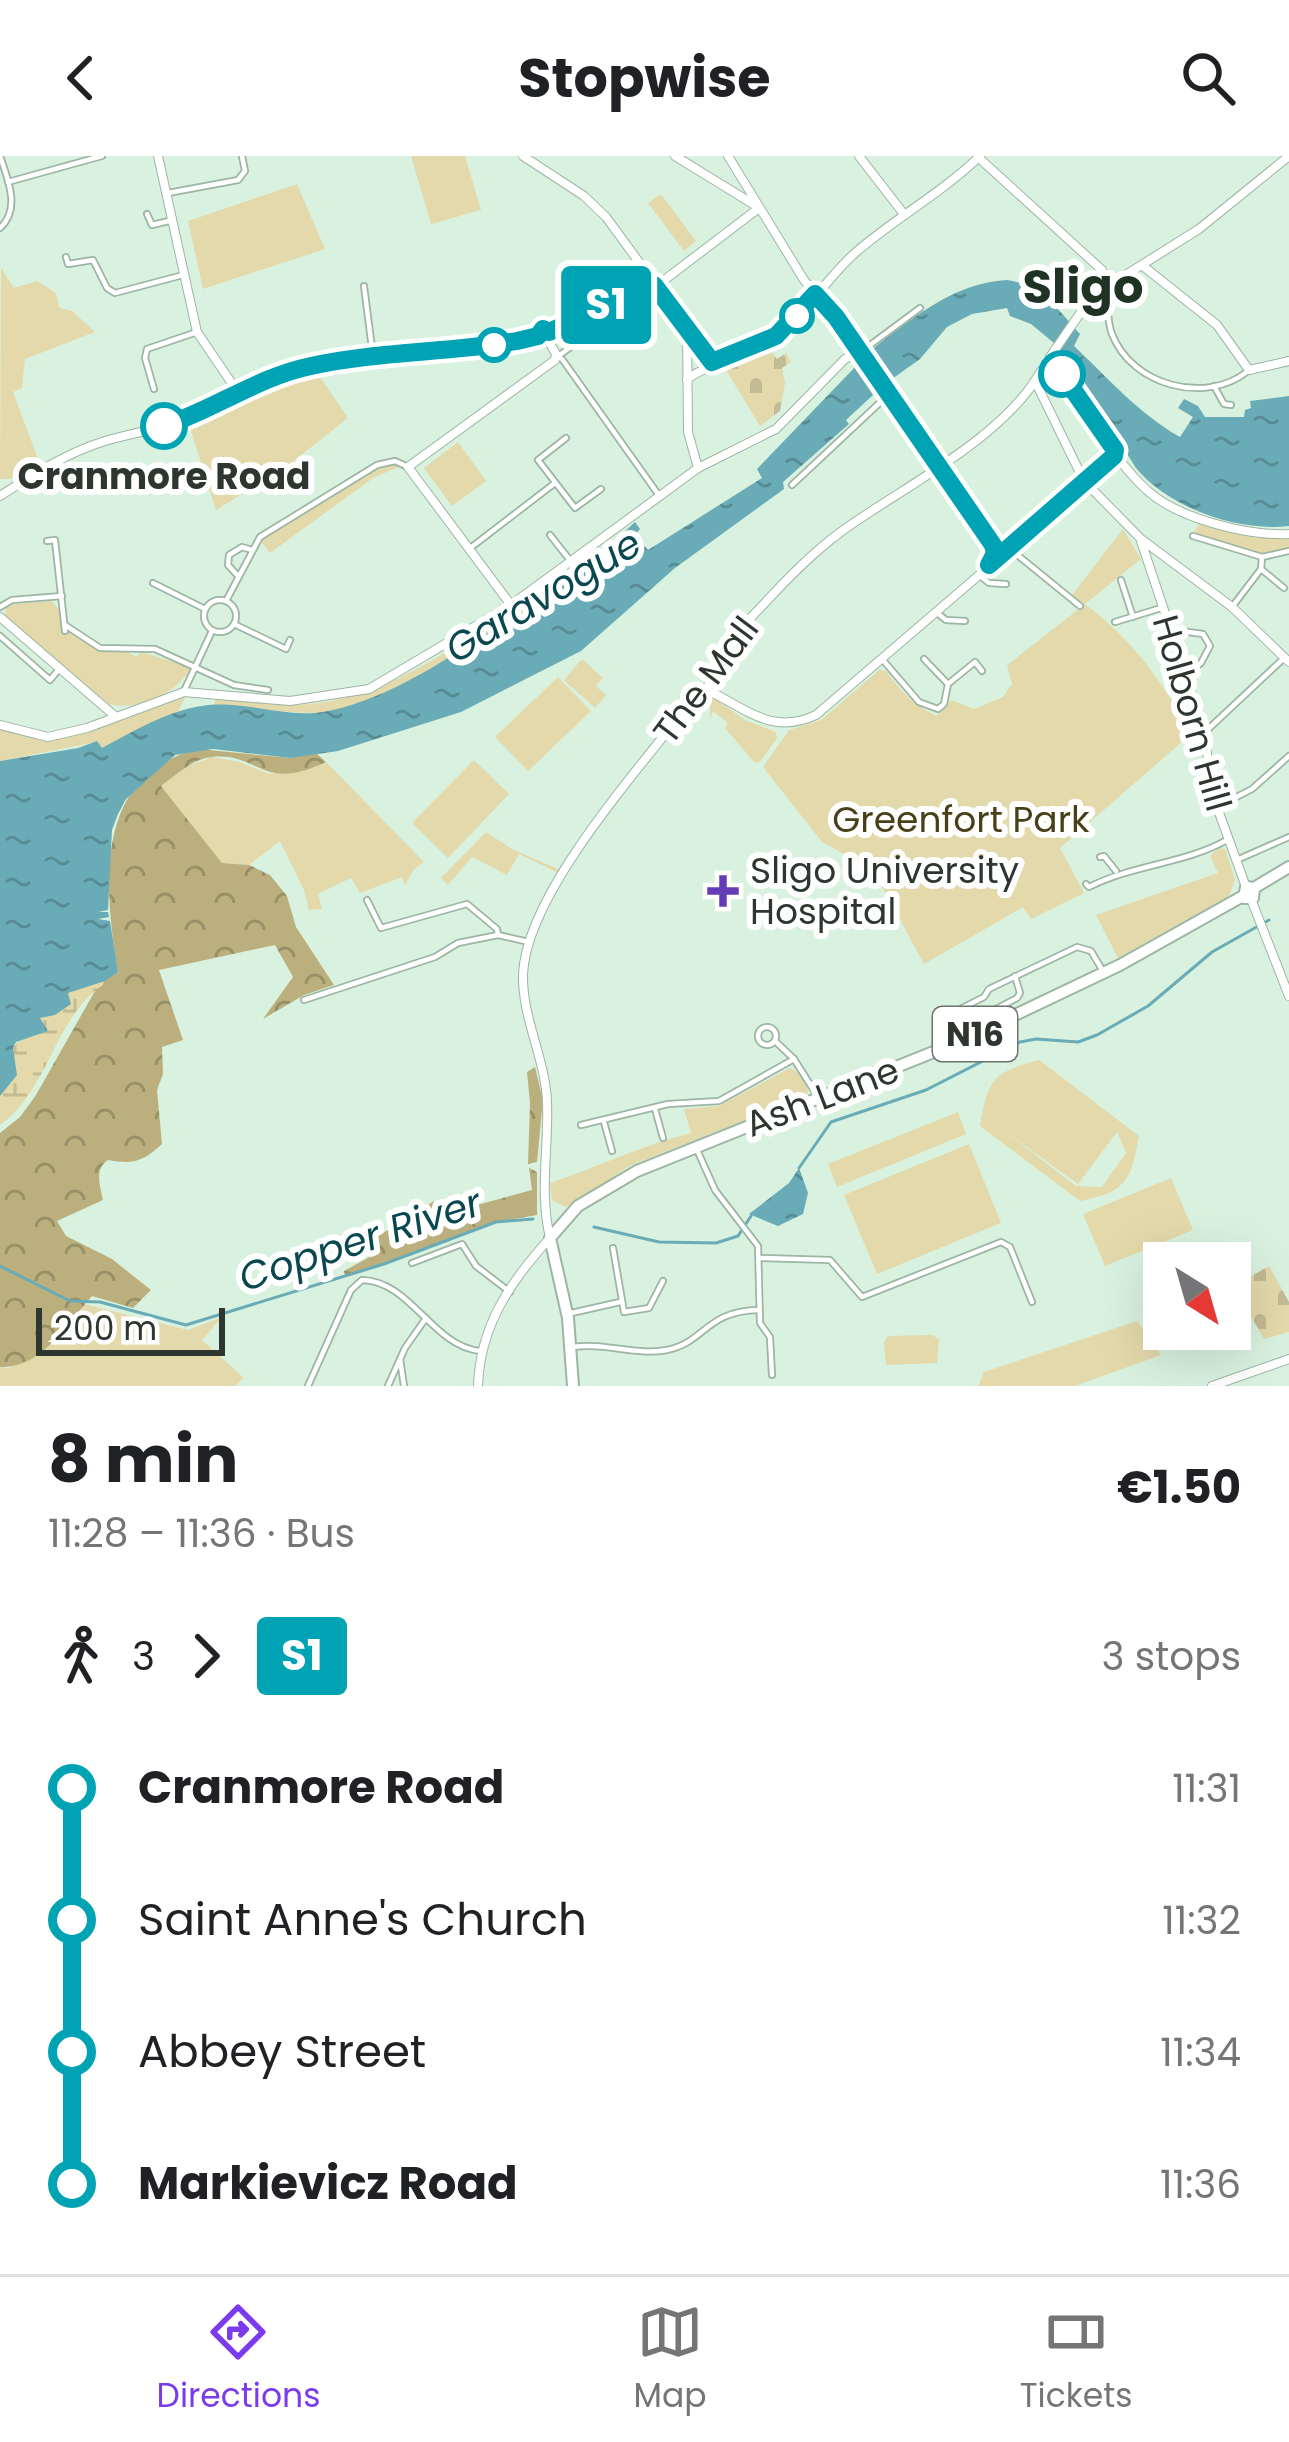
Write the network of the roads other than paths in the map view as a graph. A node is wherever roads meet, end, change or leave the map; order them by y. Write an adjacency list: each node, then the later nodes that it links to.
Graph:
1 (0, 156): 12 (street)
2 (102, 156): 12 (street)
3 (158, 156): 14 (street)
4 (242, 156): 14 (street)
5 (524, 156): 23 (street)
6 (675, 156): 13 (street)
7 (728, 156): 11 (street)
8 (859, 156): 16 (street)
9 (1289, 156): 21 (street)
10 (979, 157): 16 (street); 25 (street)
11 (743, 178): 13 (street); 15 (street)
12 (8, 182): 19 (street)
13 (729, 188): 15 (street)
14 (168, 193): 18 (street)
15 (759, 208): 23 (street); 26 (street)
16 (903, 213): 26 (street)
17 (147, 214): 18 (street)
18 (175, 220): 22 (street)
19 (0, 228)
20 (66, 257): 22 (street)
21 (1143, 266): 25 (street); 38 (street)
22 (183, 275): 30 (street)
23 (654, 285): 29 (street); 31 (street)
24 (364, 286): 33 (street)
25 (1105, 287): 37 (street); 41 (street)
26 (815, 294): 32 (street); 36 (street)
27 (630, 304): 34 (street)
28 (920, 308): 32 (street)
29 (687, 327): 36 (street); 39 (street)
30 (197, 332): 42 (street); 43 (street)
31 (545, 336): 33 (street); 34 (street)
32 (860, 354): 44 (street); 52 (street)
33 (373, 356): 43 (street)
34 (556, 357): 49 (street); 57 (street)
35 (1289, 361): 38 (street)
36 (712, 362): 39 (street)
37 (1055, 365): 40 (street, The Mall); 47 (street)
38 (1249, 370): 41 (street)
39 (687, 379): 52 (street)
40 (1036, 382): 50 (street, The Mall); 53 (street)
41 (1214, 386): 45 (street)
42 (154, 389)
43 (237, 391): 58 (street)
44 (885, 391): 50 (street); 55 (street)
45 (1232, 405)
46 (566, 438): 54 (street)
47 (1115, 450): 48 (street); 51 (street)
48 (1111, 462): 51 (street); 53 (street)
49 (408, 467): 66 (street); 67 (street)
50 (939, 467): 64 (street); 106 (street, The Mall)
51 (1126, 467): 59 (street)
52 (698, 468): 57 (street)
53 (1084, 482): 62 (street); 65 (street)
54 (555, 483): 56 (street); 66 (street)
55 (792, 484)
56 (601, 489)
57 (658, 494): 70 (street)
58 (0, 496)
59 (1289, 534)
60 (550, 535): 70 (street)
61 (1193, 536): 69 (street)
62 (1141, 539): 83 (street, Holborn Hill); 84 (street)
63 (47, 541): 79 (street)
64 (993, 545): 65 (street); 71 (street)
65 (1008, 548): 71 (street); 82 (street)
66 (469, 549): 81 (street)
67 (252, 550): 74 (street); 74 (street)
68 (1289, 551): 69 (street)
69 (1262, 557): 72 (street)
70 (571, 562): 81 (street)
71 (989, 565): 73 (street)
72 (1261, 569): 78 (street); 84 (street)
73 (978, 574): 77 (street); 87 (street)
74 (238, 576): 80 (street)
75 (1121, 580): 89 (street)
76 (153, 584): 86 (street)
77 (1006, 584)
78 (1284, 588)
79 (62, 596): 85 (street); 100 (street)
80 (226, 601): 86 (street); 92 (street)
81 (511, 605): 107 (street)
82 (1079, 606)
83 (1162, 607): 89 (street); 93 (street, Holborn Hill)
84 (1232, 607): 99 (street)
85 (0, 608)
86 (205, 609): 94 (street)
87 (935, 611): 90 (street); 97 (street)
88 (0, 617): 101 (street)
89 (1133, 617): 91 (street)
90 (965, 621)
91 (1115, 622)
92 (234, 624): 94 (street); 96 (street)
93 (1171, 630): 103 (street, Holborn Hill); 103 (street)
94 (212, 631): 100 (street)
95 (0, 636): 101 (street)
96 (290, 640)
97 (882, 659): 104 (street); 106 (street)
98 (925, 659): 104 (street)
99 (1287, 660): 110 (street)
100 (195, 667): 105 (street); 107 (street)
101 (60, 668): 108 (street)
102 (982, 671): 104 (street)
103 (1186, 674): 110 (street, Holborn Hill)
104 (948, 684)
105 (268, 690)
106 (707, 690): 123 (street, The Mall)
107 (184, 692): 108 (street)
108 (116, 717): 109 (street)
109 (0, 725)
110 (1204, 733): 112 (street, Holborn Hill)
111 (1289, 756): 112 (street)
112 (1217, 807): 114 (street, Holborn Hill)
113 (1289, 837): 116 (street)
114 (1227, 840): 116 (street, Holborn Hill); 118 (street)
115 (1100, 857): 118 (street)
116 (1235, 860): 120 (street, Holborn Hill)
117 (1289, 867): 120 (highway, N16)
118 (1117, 873): 119 (street)
119 (1086, 884)
120 (1248, 893): 124 (highway, Ash Lane / N16); 126 (street, Holborn Hill)
121 (367, 900): 122 (street)
122 (498, 935): 123 (street); 127 (street)
123 (529, 942): 140 (street)
124 (1104, 973): 125 (street); 129 (highway, Ash Lane / N16)
125 (1015, 976): 128 (street); 129 (street)
126 (1289, 997)
127 (304, 1000)
128 (968, 1007)
129 (977, 1034): 132 (highway, Ash Lane / N16)
130 (776, 1041): 131 (street)
131 (794, 1058): 132 (street); 133 (street)
132 (818, 1097): 137 (highway, Ash Lane / N16)
133 (654, 1107): 134 (street); 136 (street)
134 (603, 1119): 135 (street); 138 (street)
135 (581, 1125)
136 (663, 1138)
137 (696, 1147): 139 (highway, Ash Lane / N16); 144 (street)
138 (612, 1151)
139 (593, 1197): 141 (highway, Ash Lane / N16); 142 (highway, Ash Lane / N16)
140 (544, 1205): 141 (street); 142 (street)
141 (569, 1214): 142 (highway, Ash Lane / N16)
142 (554, 1234): 147 (street); 151 (highway)
143 (614, 1248): 148 (street)
144 (759, 1258): 149 (street); 150 (street)
145 (412, 1263): 147 (street)
146 (663, 1281): 148 (street)
147 (510, 1292): 154 (street)
148 (622, 1301): 151 (street)
149 (1032, 1302)
150 (759, 1310): 153 (street); 157 (street)
151 (567, 1314): 153 (highway)
152 (426, 1318): 154 (street); 155 (street); 158 (street)
153 (572, 1347): 162 (highway)
154 (480, 1351): 161 (street)
155 (400, 1359): 159 (street); 160 (street)
156 (1289, 1360): 163 (street)
157 (772, 1375)
158 (308, 1386)
159 (388, 1386)
160 (404, 1386)
161 (478, 1386)
162 (573, 1386)
163 (1212, 1386)

